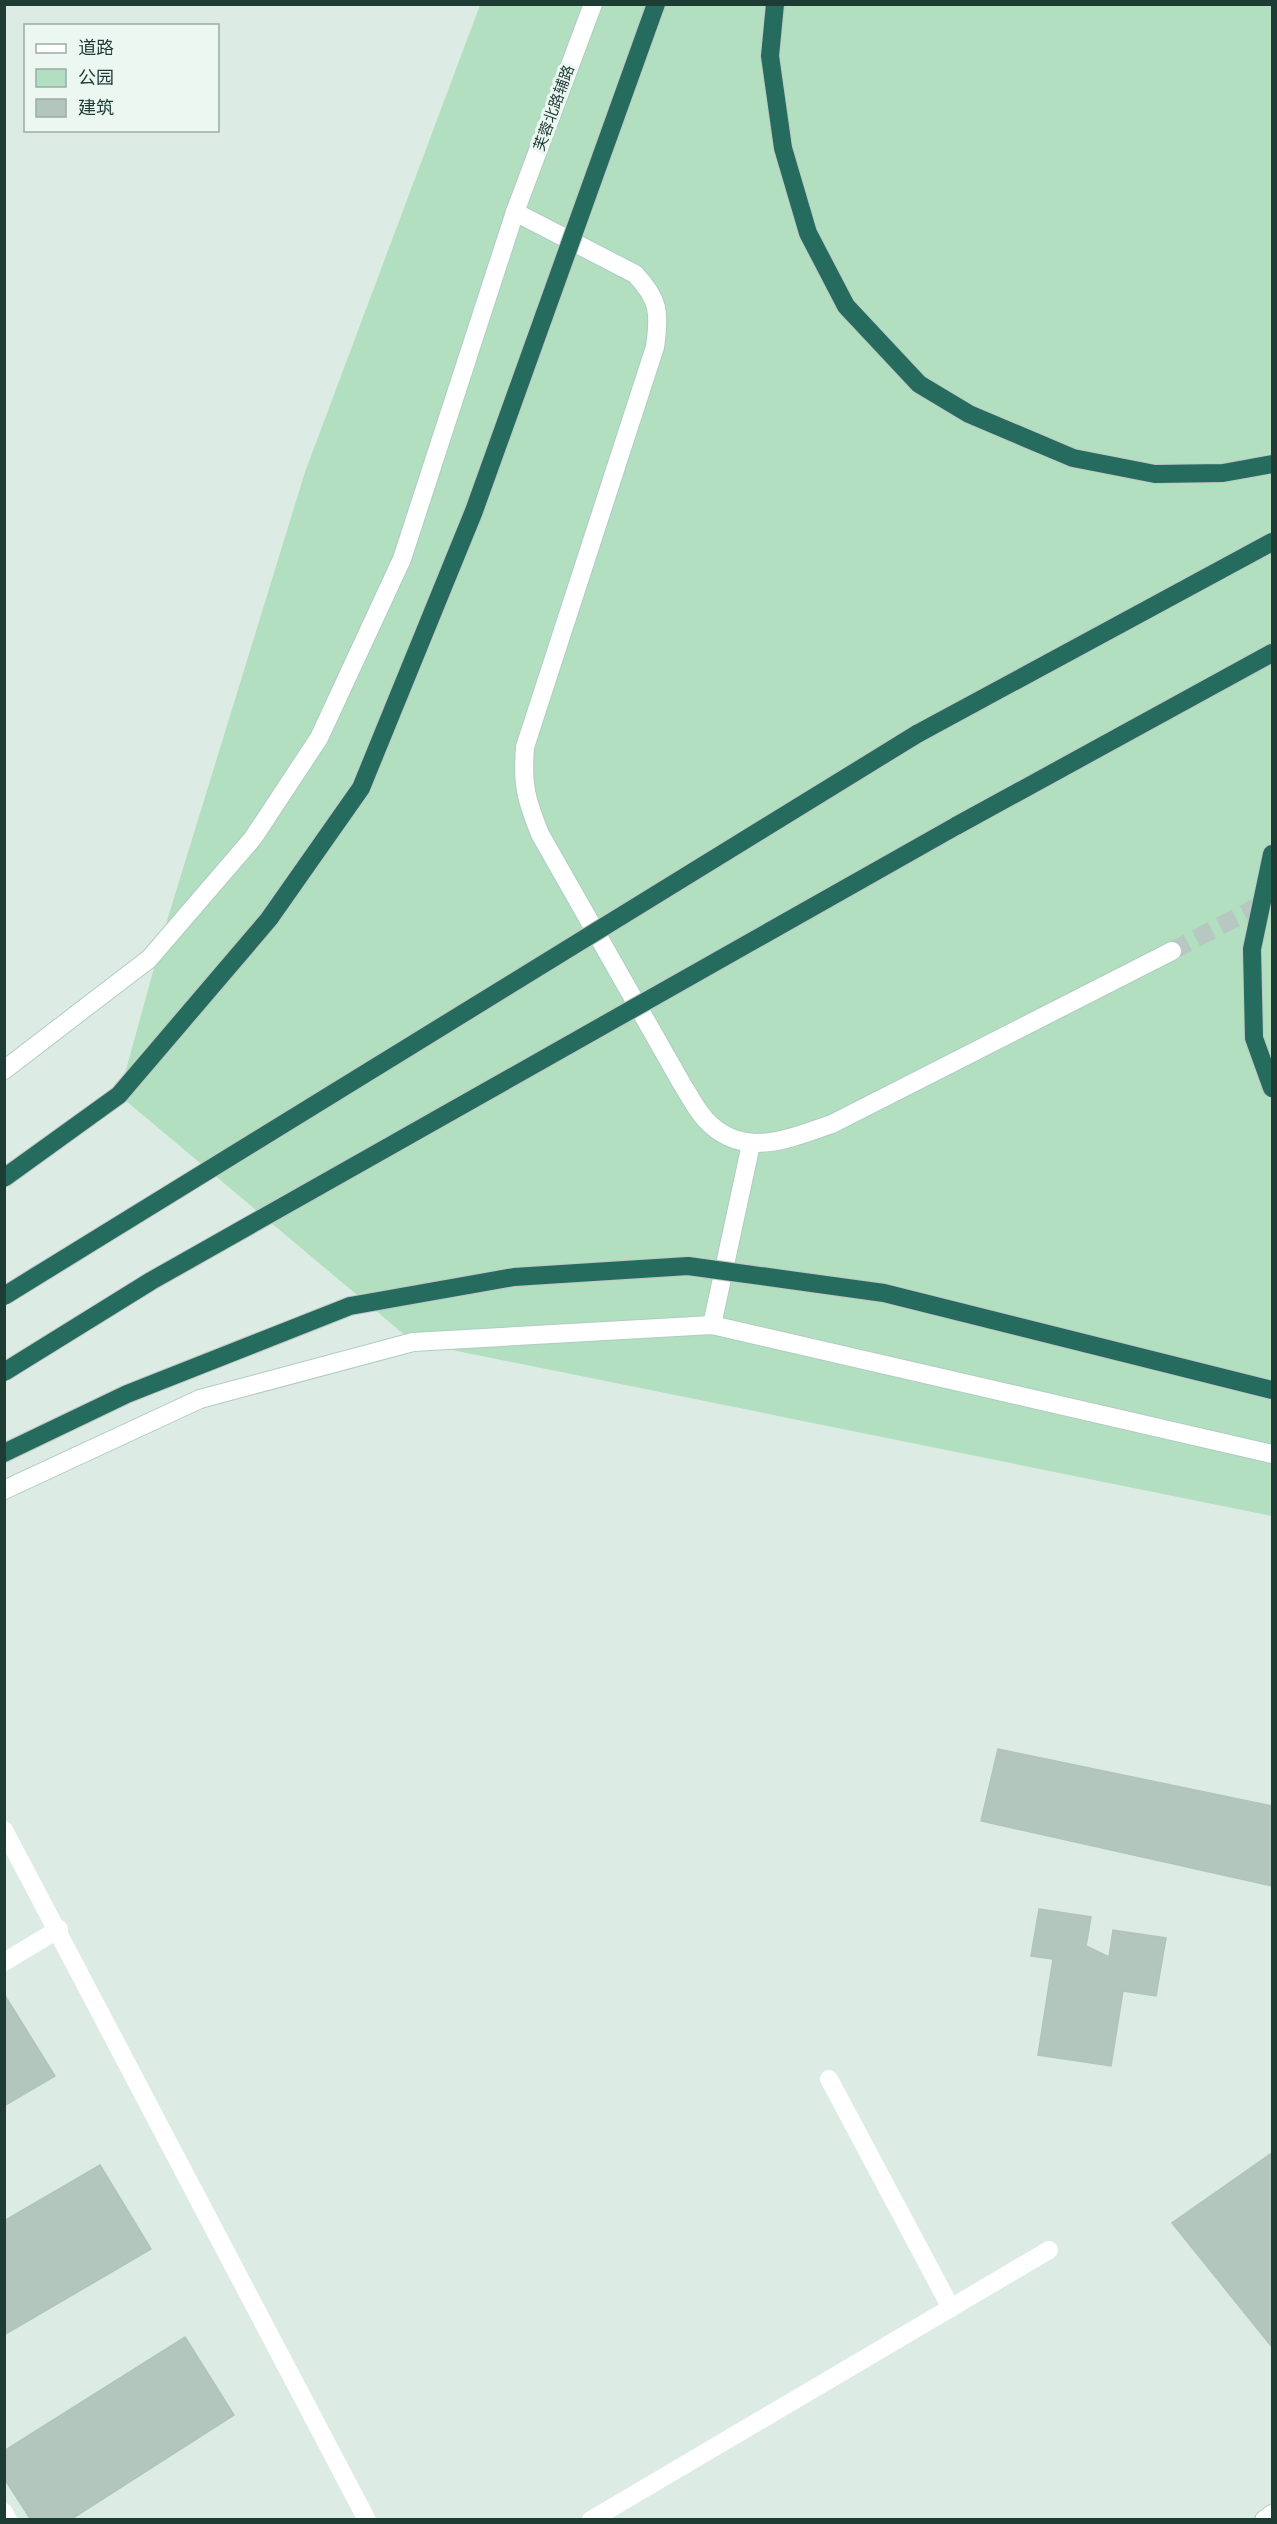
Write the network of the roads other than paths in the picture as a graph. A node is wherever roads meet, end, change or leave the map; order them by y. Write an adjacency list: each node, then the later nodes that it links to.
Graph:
1 (593, 4): 4 (street, 芙蓉北路辅路)
2 (656, 4): 13 (highway, bridge)
3 (775, 4): 5 (highway)
4 (515, 213): 10 (street, 芙蓉北路辅路); 12 (street)
5 (1272, 464)
6 (1272, 542): 14 (highway, bridge)
7 (1272, 653): 16 (highway, bridge)
8 (1272, 854): 11 (highway)
9 (1172, 951): 12 (street)
10 (4, 1070)
11 (1272, 1088)
12 (751, 1144): 15 (street)
13 (4, 1178)
14 (4, 1296)
15 (712, 1325): 19 (street); 20 (street)
16 (4, 1372)
17 (1272, 1390): 18 (highway, bridge)
18 (4, 1453)
19 (1272, 1454)
20 (4, 1490)
21 (4, 1830): 22 (street)
22 (59, 1929): 23 (street); 30 (street)
23 (4, 1962)
24 (829, 2079): 26 (street)
25 (1049, 2250): 26 (street)
26 (951, 2308): 31 (street)
27 (4, 2512): 29 (street)
28 (1272, 2514): 32 (street)
29 (8, 2520)
30 (367, 2520)
31 (591, 2520)
32 (1264, 2520)

